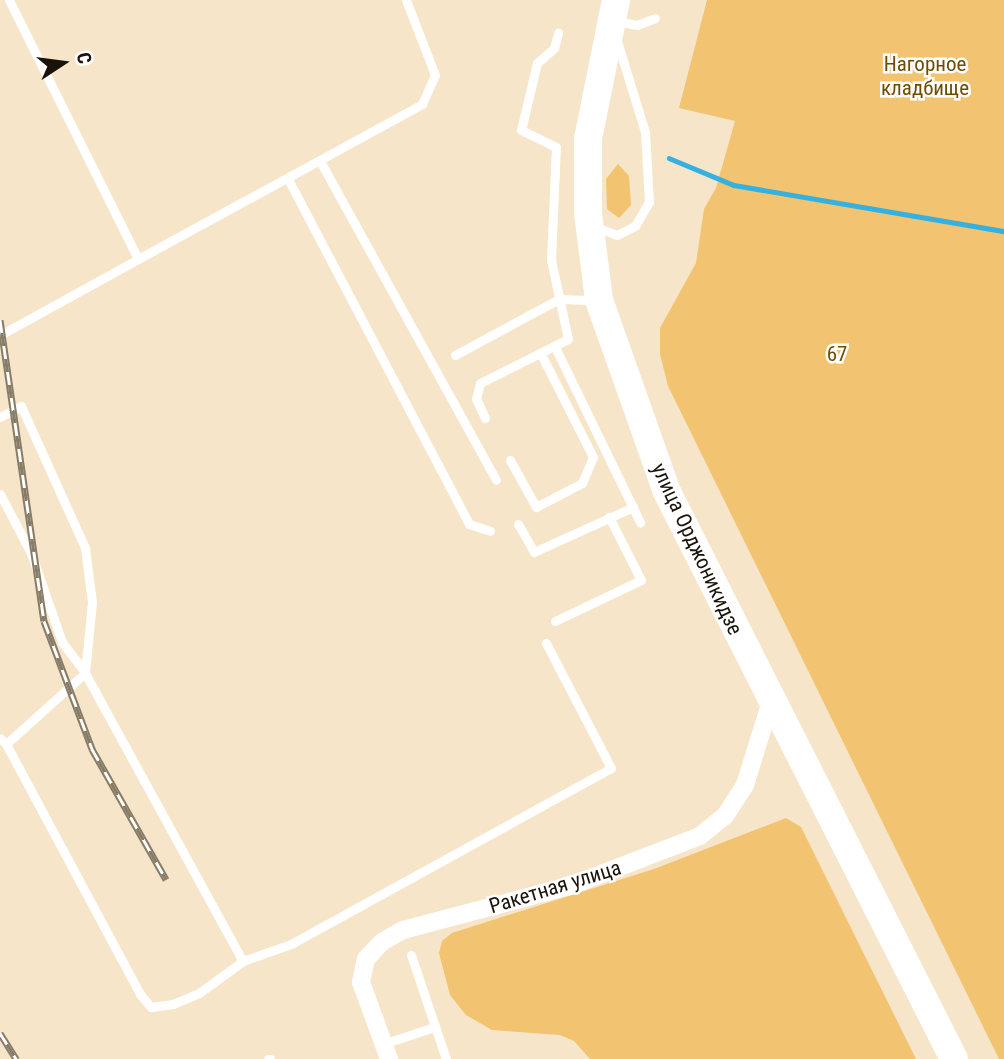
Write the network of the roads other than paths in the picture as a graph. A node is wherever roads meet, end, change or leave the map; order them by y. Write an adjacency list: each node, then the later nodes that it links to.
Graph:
1 (9, 0): 9 (lane)
2 (406, 0): 6 (lane)
3 (612, 17): 4 (lane); 8 (main road, улица Орджоникидзе); 8 (lane)
4 (655, 18)
5 (558, 33): 10 (lane)
6 (320, 161): 7 (lane); 19 (lane)
7 (288, 180): 9 (lane); 25 (lane)
8 (588, 213): 11 (main road, улица Орджоникидзе)
9 (138, 259): 12 (lane)
10 (559, 299): 11 (lane); 13 (lane); 15 (lane)
11 (599, 299): 29 (main road, улица Орджоникидзе)
12 (0, 335)
13 (555, 347): 14 (lane); 21 (lane)
14 (541, 354): 17 (lane); 18 (lane)
15 (454, 355)
16 (0, 417): 28 (lane)
17 (485, 418)
18 (510, 460)
19 (496, 480)
20 (0, 494): 28 (lane)
21 (633, 507): 22 (lane); 23 (lane)
22 (609, 517): 24 (lane); 26 (lane)
23 (640, 522)
24 (519, 524)
25 (490, 531)
26 (555, 621)
27 (546, 643): 32 (lane)
28 (85, 673): 30 (lane); 32 (lane)
29 (771, 701): 34 (street, Ракетная улица); 36 (main road, улица Орджоникидзе)
30 (3, 741): 32 (lane)
31 (411, 955): 33 (lane)
32 (243, 961)
33 (435, 1027): 34 (lane); 35 (lane)
34 (386, 1051)
35 (446, 1059)
36 (954, 1059)

